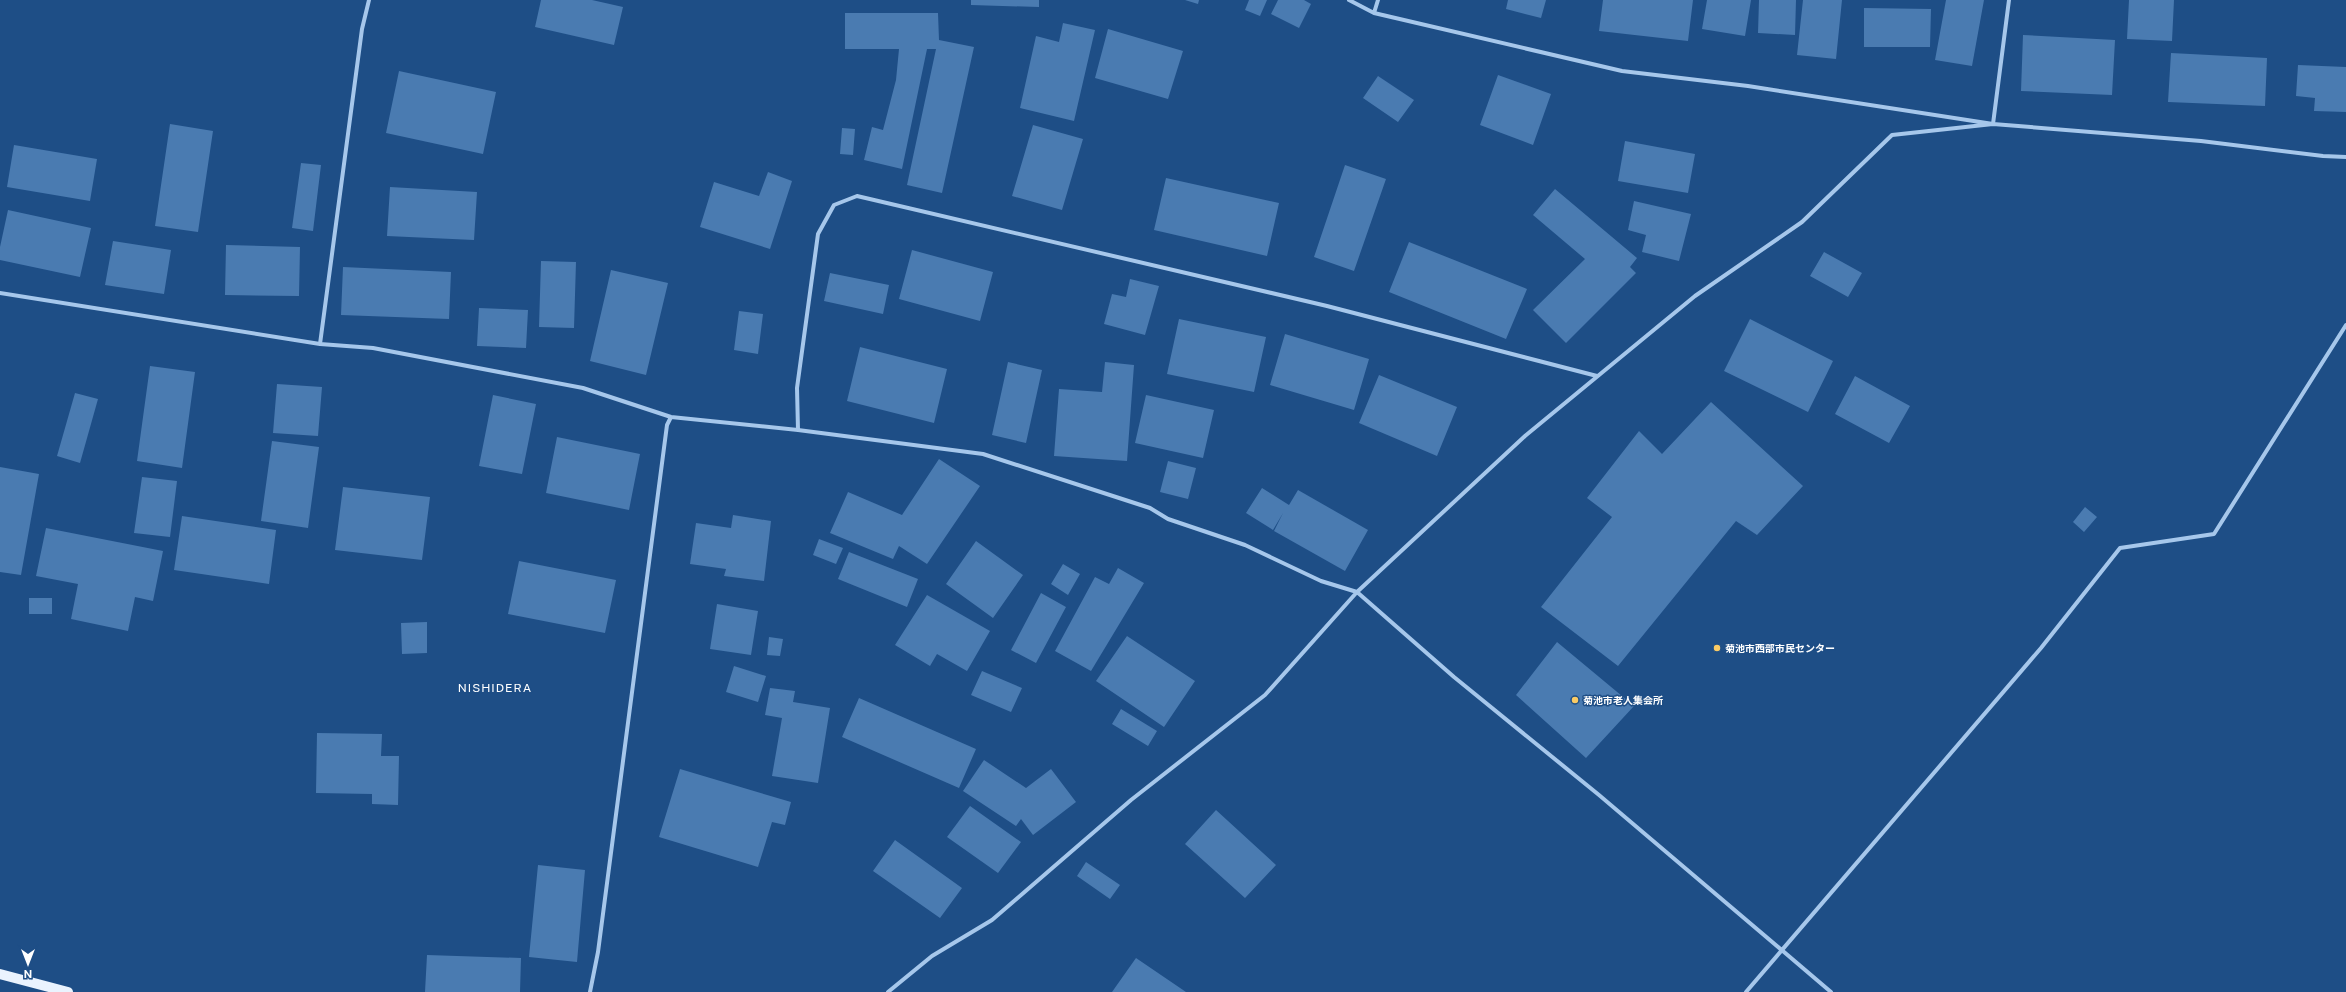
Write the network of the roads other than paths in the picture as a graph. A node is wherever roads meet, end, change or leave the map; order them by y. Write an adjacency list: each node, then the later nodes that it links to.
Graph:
1 (369, 0): 10 (street)
2 (1349, 0): 5 (street)
3 (1378, 0): 5 (street)
4 (2009, 0): 6 (street)
5 (1374, 13): 6 (street)
6 (1993, 124): 7 (street); 11 (street)
7 (2346, 157)
8 (0, 293): 10 (street)
9 (2346, 325): 15 (street)
10 (320, 344): 12 (street)
11 (1597, 376): 13 (street); 14 (street)
12 (671, 417): 13 (street); 18 (street)
13 (798, 430): 14 (street)
14 (1357, 592): 15 (street); 19 (street)
15 (1780, 950): 20 (street); 21 (street)
16 (0, 974): 17 (main road)
17 (68, 992)
18 (590, 992)
19 (888, 992)
20 (1746, 992)
21 (1831, 992)

